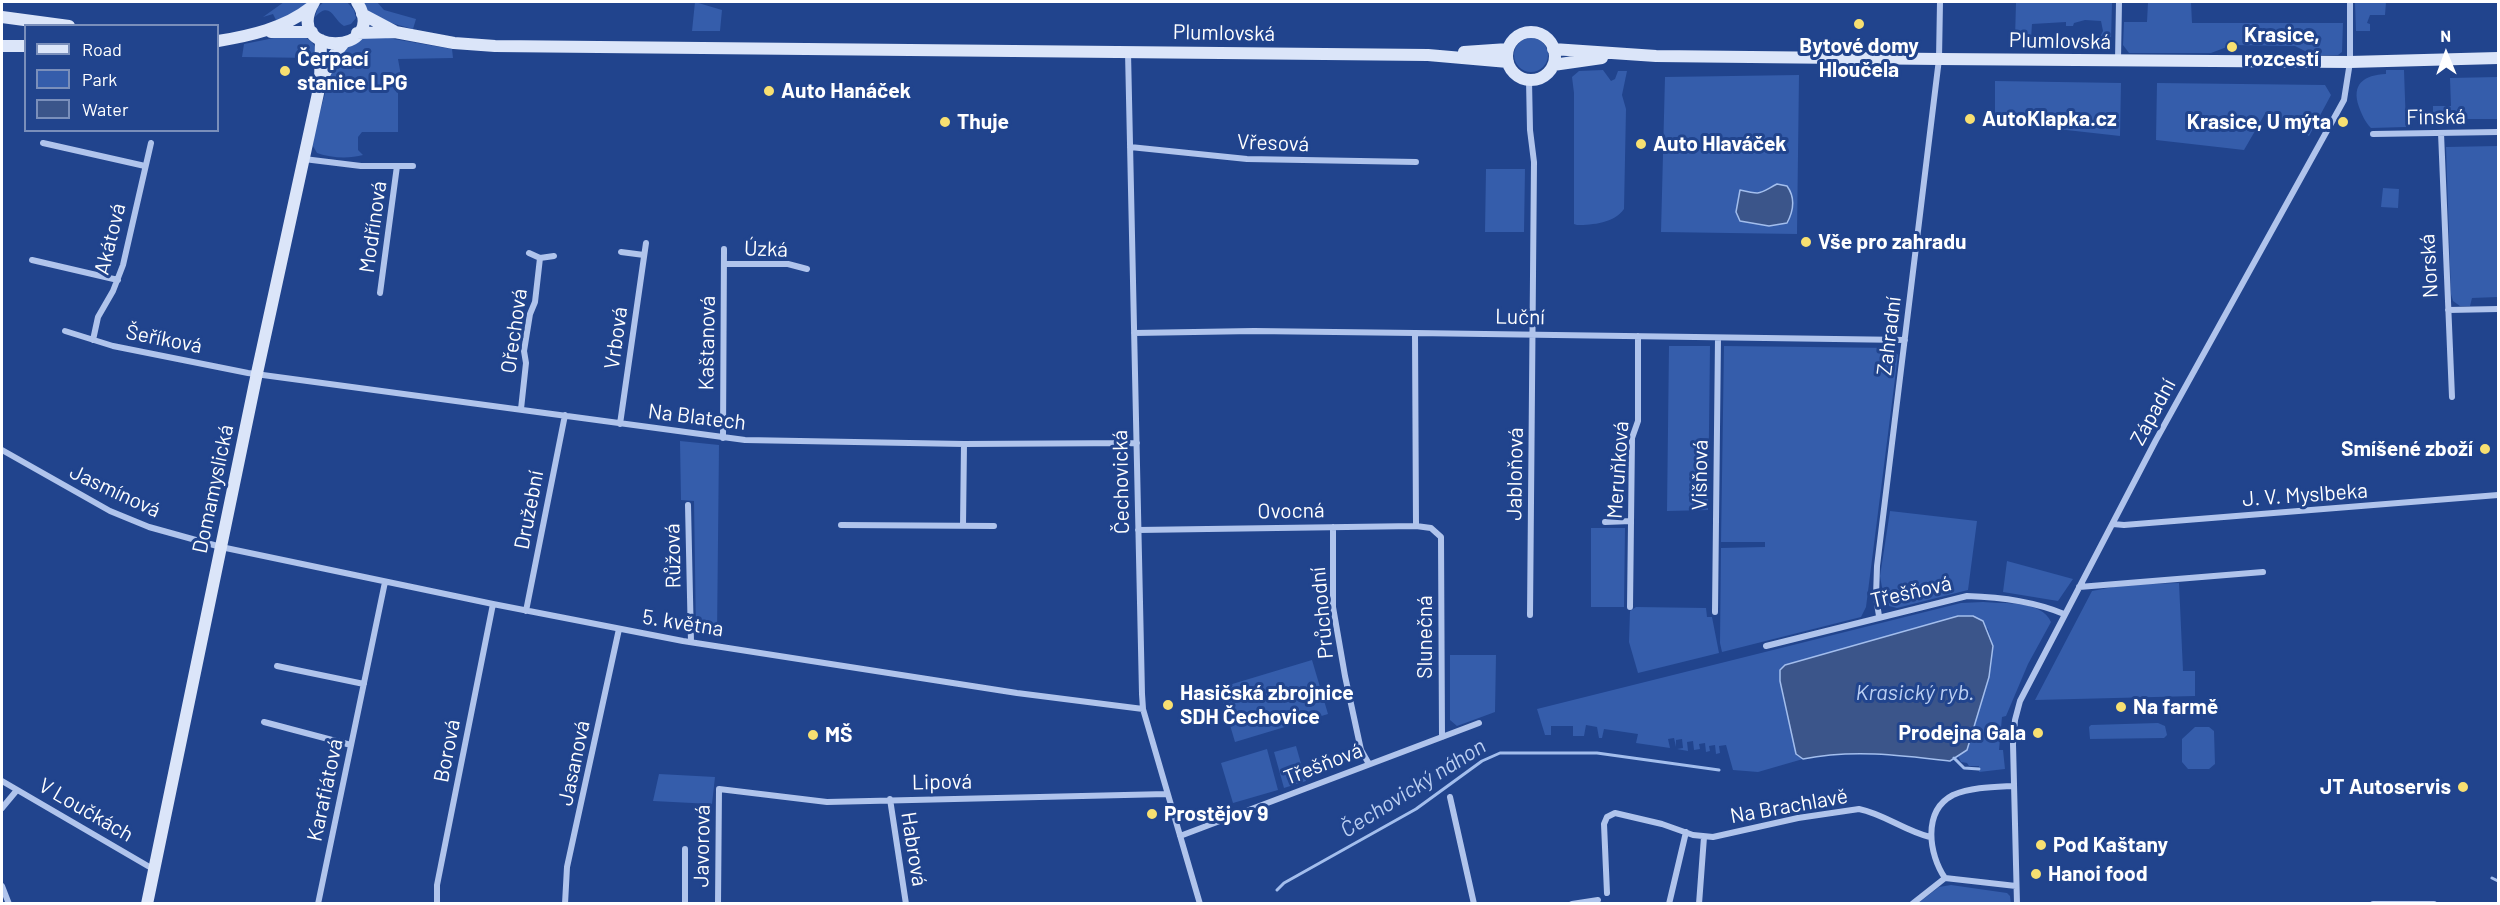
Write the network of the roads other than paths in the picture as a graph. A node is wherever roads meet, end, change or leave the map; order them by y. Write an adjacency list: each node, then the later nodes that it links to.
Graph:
1 (357, 2): 6 (main road)
2 (1940, 2): 24 (street, Zahradní)
3 (2119, 2): 25 (street)
4 (2350, 2): 27 (street, Západní)
5 (312, 5): 10 (main road); 13 (main road, Domamyslická)
6 (362, 14): 11 (main road); 12 (main road)
7 (4, 18): 8 (main road); 9 (main road)
8 (53, 24)
9 (24, 28)
10 (257, 32): 13 (main road); 14 (main road)
11 (395, 32): 12 (main road); 20 (main road, Plumlovská)
12 (357, 33): 15 (main road, Domamyslická)
13 (316, 36): 15 (main road); 30 (main road, Domamyslická)
14 (219, 41)
15 (343, 44): 30 (main road, Domamyslická)
16 (2, 46): 17 (main road)
17 (24, 46)
18 (1508, 49): 19 (main road); 21 (main road, Plumlovská); 26 (main road)
19 (1553, 49): 22 (main road, Plumlovská); 28 (main road)
20 (1128, 52): 21 (main road, Plumlovská); 36 (street, Čechovická)
21 (1428, 55): 26 (main road, Plumlovská)
22 (1622, 55): 24 (main road, Plumlovská); 28 (main road, Plumlovská)
23 (2499, 58): 27 (main road, Plumlovská)
24 (1939, 59): 25 (main road, Plumlovská); 63 (street, Zahradní)
25 (2118, 61): 27 (main road, Plumlovská)
26 (1508, 62): 29 (main road)
27 (2350, 62): 77 (street, Západní)
28 (1553, 65): 29 (main road, Plumlovská)
29 (1529, 80): 59 (street)
30 (320, 84): 37 (main road, Domamyslická)
31 (2499, 132): 33 (street, Finská)
32 (2373, 134): 33 (street, Finská)
33 (2440, 134): 55 (street, Norská)
34 (43, 143): 39 (street)
35 (150, 143): 39 (street, Akátová)
36 (1130, 147): 38 (street, Vřesová); 57 (street, Čechovická)
37 (304, 159): 40 (street, Modřínová); 64 (main road, Domamyslická)
38 (1416, 162)
39 (145, 166): 52 (street, Akátová)
40 (397, 166): 41 (street, Modřínová); 53 (street, Modřínová)
41 (412, 166)
42 (646, 243): 46 (street, Vrbová)
43 (724, 249): 50 (street, Kaštanová)
44 (621, 252): 46 (street)
45 (529, 253): 48 (street)
46 (644, 255): 68 (street, Vrbová)
47 (554, 256): 48 (street)
48 (540, 258): 66 (street, Ořechová)
49 (32, 260): 52 (street)
50 (724, 264): 51 (street, Úzká); 69 (street, Kaštanová)
51 (807, 269)
52 (118, 280): 62 (street, Akátová)
53 (380, 293)
54 (2499, 309): 55 (street)
55 (2448, 310): 65 (street, Norská)
56 (65, 331): 62 (street, Šeříková)
57 (1134, 333): 58 (street, Luční); 70 (street, Čechovická)
58 (1414, 333): 59 (street, Luční); 81 (street)
59 (1534, 334): 60 (street, Luční); 94 (street, Jabloňová)
60 (1638, 336): 61 (street, Luční); 75 (street, Meruňková)
61 (1718, 338): 63 (street, Luční); 92 (street, Višňová)
62 (93, 339): 64 (street, Šeříková)
63 (1905, 340): 95 (street, Zahradní)
64 (257, 373): 66 (street, Na Blatech); 85 (main road, Domamyslická)
65 (2452, 397)
66 (521, 409): 67 (street, Na Blatech)
67 (565, 415): 68 (street, Na Blatech); 91 (street, Družební)
68 (620, 424): 69 (street, Na Blatech)
69 (723, 438): 71 (street, Na Blatech)
70 (1137, 443): 71 (street, Na Blatech); 83 (street, Čechovická)
71 (964, 444): 79 (street)
72 (2, 450): 85 (street, Jasmínová)
73 (2499, 495): 77 (street, J. V. Myslbeka)
74 (688, 505): 97 (street, Růžová)
75 (1631, 521): 76 (street); 90 (street, Meruňková)
76 (1605, 522)
77 (2113, 524): 88 (street, Západní)
78 (841, 525): 79 (street)
79 (963, 526): 80 (street)
80 (994, 526)
81 (1416, 526): 82 (street, Ovocná); 84 (street, Ovocná)
82 (1333, 527): 83 (street, Ovocná); 106 (street, Průchodní)
83 (1138, 530): 101 (street, Čechovická)
84 (1441, 537): 104 (street, Slunečná)
85 (221, 547): 87 (street, 5. května); 120 (main road, Domamyslická)
86 (2263, 572): 88 (street)
87 (385, 582): 89 (street, 5. května); 100 (street, Karafiátová)
88 (2079, 587): 93 (street, Západní)
89 (493, 604): 91 (street, 5. května); 129 (street, Borová)
90 (1630, 607)
91 (526, 611): 96 (street, 5. května)
92 (1715, 612)
93 (2064, 614): 95 (street, Třešňová); 108 (street, Západní)
94 (1530, 615)
95 (1879, 616): 98 (street, Třešňová)
96 (620, 629): 97 (street, 5. května); 130 (street, Jasanová)
97 (691, 642): 101 (street, 5. května)
98 (1766, 646)
99 (277, 666): 100 (street)
100 (364, 684): 105 (street, Karafiátová)
101 (1143, 709): 111 (street, Čechovická)
102 (264, 722): 105 (street)
103 (1479, 723): 104 (street, Třešňová)
104 (1442, 737): 106 (street, Třešňová)
105 (351, 745): 128 (street, Karafiátová)
106 (1369, 764): 116 (street, Třešňová)
107 (2, 781): 110 (street, V Loučkách)
108 (2014, 786): 118 (street); 123 (street, Západní)
109 (719, 789): 113 (street, Lipová); 132 (street, Javorová)
110 (17, 790): 114 (street); 120 (street, V Loučkách)
111 (1167, 794): 113 (street, Lipová); 116 (street, Čechovická)
112 (1450, 797): 135 (street)
113 (890, 799): 133 (street, Habrová)
114 (2, 808)
115 (1686, 832): 117 (street, Na Brachlavě); 124 (street, Na Brachlavě); 137 (street)
116 (1180, 836): 134 (street, Čechovická)
117 (1704, 837): 118 (street, Na Brachlavě); 138 (street)
118 (1930, 837): 121 (street)
119 (685, 849): 131 (street, Javorová)
120 (153, 869): 127 (main road, Domamyslická)
121 (1945, 878): 123 (street); 139 (street)
122 (2, 886): 126 (street)
123 (2016, 886): 140 (street, Západní)
124 (1607, 893)
125 (1598, 900): 136 (street)
126 (9, 903)
127 (147, 903)
128 (318, 903)
129 (437, 903)
130 (565, 903)
131 (685, 903)
132 (718, 903)
133 (906, 903)
134 (1200, 903)
135 (1474, 903)
136 (1575, 903)
137 (1669, 903)
138 (1699, 903)
139 (1912, 903)
140 (2017, 903)
141 (2373, 903): 142 (street)
142 (2434, 903)

